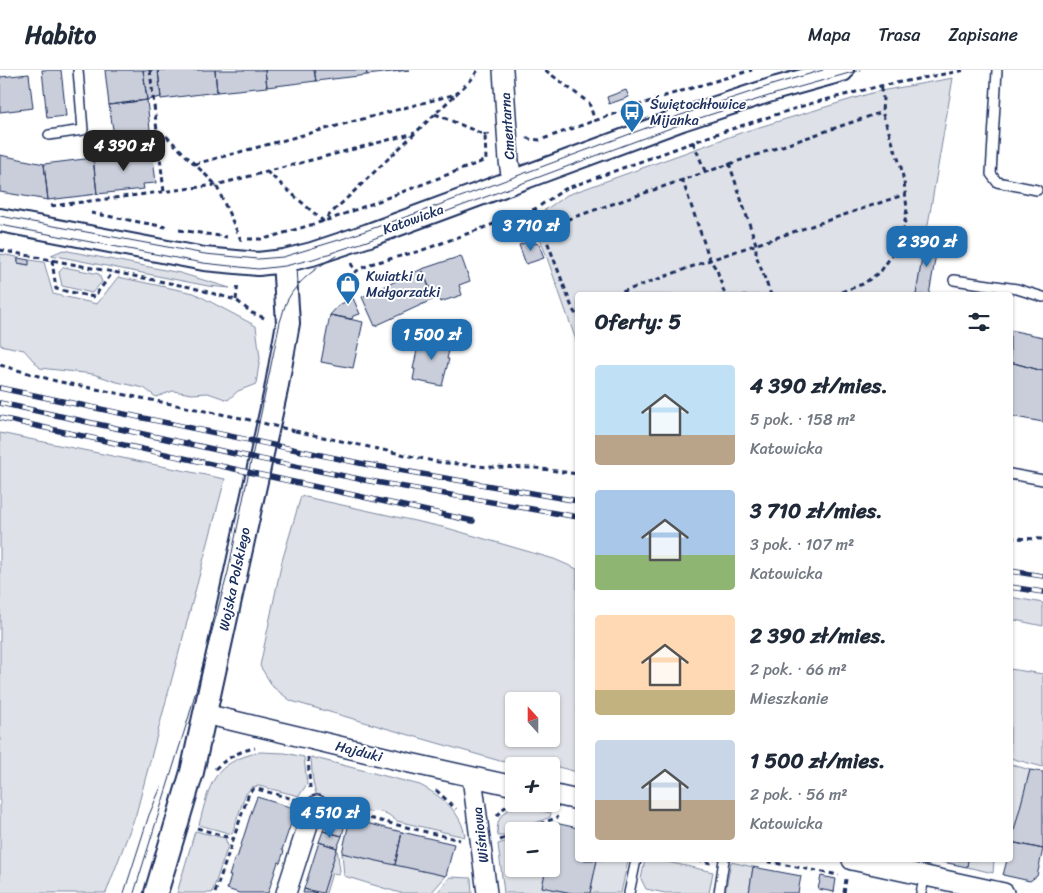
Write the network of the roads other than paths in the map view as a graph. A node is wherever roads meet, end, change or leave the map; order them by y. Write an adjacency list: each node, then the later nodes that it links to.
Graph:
1 (78, 70): 5 (lane)
2 (503, 70): 6 (street, Cmentarna)
3 (842, 70): 6 (street, Katowicka)
4 (997, 70): 7 (lane)
5 (49, 135)
6 (512, 182): 9 (street, Katowicka)
7 (1036, 190)
8 (0, 220): 9 (street, Katowicka)
9 (284, 261): 14 (street, Wojska Polskiego)
10 (954, 280): 11 (lane)
11 (1043, 298)
12 (1013, 475): 13 (lane)
13 (1043, 480)
14 (205, 714): 15 (street, Hajduki); 24 (street, Wojska Polskiego)
15 (472, 777): 16 (street, Hajduki); 26 (street, Wiśniowa)
16 (505, 784)
17 (560, 796): 18 (street)
18 (575, 799)
19 (317, 805): 25 (street)
20 (636, 862): 27 (lane)
21 (724, 862): 28 (lane)
22 (849, 868): 23 (street)
23 (923, 884): 29 (street)
24 (156, 893)
25 (286, 893)
26 (487, 893)
27 (629, 893)
28 (719, 893)
29 (1004, 893)

